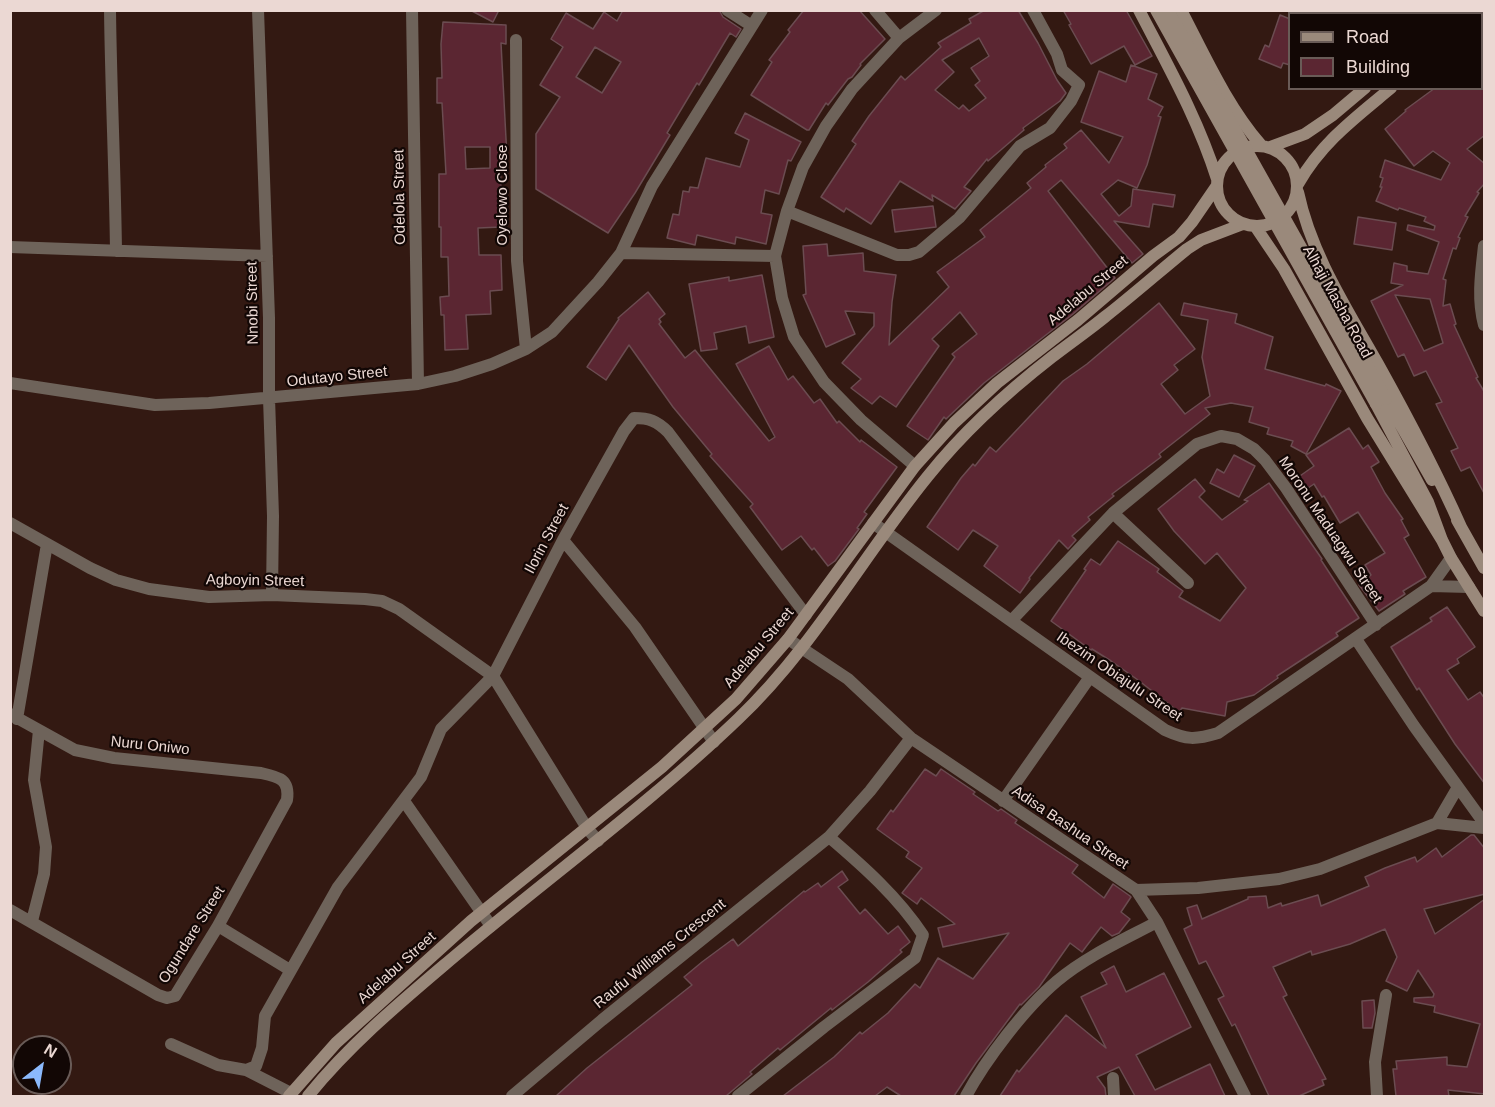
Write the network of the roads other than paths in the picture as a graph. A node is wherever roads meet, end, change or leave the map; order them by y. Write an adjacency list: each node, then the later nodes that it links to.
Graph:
1 (110, 10): 25 (street)
2 (258, 10): 27 (street, Nnobi Street)
3 (412, 10): 32 (street, Odelola Street)
4 (727, 10): 13 (street)
5 (762, 10): 13 (street, Odutayo Street)
6 (875, 10): 14 (street)
7 (936, 10): 14 (street)
8 (1033, 10): 21 (street)
9 (1139, 10): 19 (main road)
10 (1156, 10): 34 (main road, Alhaji Masha Road, bridge)
11 (1168, 10): 34 (main road, Alhaji Masha Road, bridge)
12 (1181, 10): 18 (main road)
13 (752, 26): 26 (street, Odutayo Street)
14 (899, 38): 21 (street)
15 (516, 40): 30 (street, Oyelowo Close)
16 (1363, 90): 18 (main road)
17 (1389, 90): 20 (main road)
18 (1265, 146): 19 (main road); 20 (main road)
19 (1217, 183): 22 (main road); 35 (main road, Adelabu Street)
20 (1298, 188): 22 (main road); 39 (main road)
21 (787, 211): 28 (street)
22 (1249, 225): 40 (main road, Adelabu Street); 42 (main road)
23 (1485, 246): 29 (street)
24 (10, 247): 25 (street)
25 (116, 251): 27 (street)
26 (621, 253): 28 (street); 30 (street, Odutayo Street)
27 (267, 256): 33 (street, Nnobi Street)
28 (775, 256): 35 (street)
29 (1485, 325)
30 (526, 349): 32 (street, Odutayo Street)
31 (10, 383): 33 (street, Odutayo Street)
32 (418, 384): 33 (street, Odutayo Street)
33 (269, 398): 49 (street, Nnobi Street)
34 (1381, 401): 39 (main road, Alhaji Masha Road); 42 (main road, Alhaji Masha Road)
35 (915, 466): 37 (main road, Adelabu Street)
36 (1113, 513): 46 (street); 52 (street, Moronu Maduagwu Street); 53 (street, Moronu Maduagwu Street)
37 (873, 522): 40 (street, Ibezim Obiajulu Street); 51 (main road, Adelabu Street)
38 (10, 523): 43 (street, Agboyin Street)
39 (1461, 527): 45 (main road, Alhaji Masha Road)
40 (886, 532): 52 (street, Ibezim Obiajulu Street); 56 (main road, Adelabu Street)
41 (562, 540): 51 (street, Ilorin Street); 57 (street, Ilorin Street); 60 (street)
42 (1442, 540): 44 (main road, Alhaji Masha Road)
43 (47, 544): 49 (street, Agboyin Street); 59 (street)
44 (1450, 558): 47 (street); 48 (main road, Alhaji Masha Road)
45 (1485, 568)
46 (1188, 583)
47 (1431, 586): 48 (street); 53 (street, Ibezim Obiajulu Street)
48 (1469, 587): 50 (main road, Alhaji Masha Road)
49 (272, 595): 57 (street, Agboyin Street)
50 (1485, 611)
51 (806, 615): 54 (main road, Adelabu Street)
52 (1011, 621): 58 (street, Ibezim Obiajulu Street)
53 (1376, 625): 55 (street, Ibezim Obiajulu Street)
54 (788, 639): 56 (street, Adisa Bashua Street); 60 (main road, Adelabu Street)
55 (1356, 639): 58 (street, Ibezim Obiajulu Street); 64 (street)
56 (802, 649): 62 (street, Adisa Bashua Street); 63 (main road, Adelabu Street)
57 (493, 676): 66 (street, Ilorin Street); 70 (street)
58 (1090, 677): 67 (street)
59 (14, 716): 61 (street, Nuru Oniwo)
60 (705, 729): 63 (street); 70 (main road, Adelabu Street)
61 (39, 730): 65 (street, Nuru Oniwo); 77 (street)
62 (911, 738): 67 (street, Adisa Bashua Street); 72 (street, Raufu Williams Crescent)
63 (714, 742): 73 (main road, Adelabu Street)
64 (1458, 786): 68 (street); 69 (street)
65 (289, 790): 79 (street, Ogundare Street)
66 (404, 801): 76 (street); 81 (street, Ilorin Street)
67 (1003, 801): 74 (street, Adisa Bashua Street)
68 (1437, 823): 71 (street); 74 (street)
69 (1485, 823)
70 (587, 828): 73 (street); 76 (main road, Adelabu Street)
71 (1485, 828)
72 (829, 837): 88 (street, Raufu Williams Crescent); 89 (street)
73 (598, 841): 80 (main road, Adelabu Street)
74 (1136, 890): 78 (street, Adisa Bashua Street)
75 (10, 910): 77 (street, Ogundare Street)
76 (480, 914): 80 (street); 86 (main road, Adelabu Street)
77 (32, 921): 79 (street, Ogundare Street)
78 (1157, 922): 90 (street); 92 (street, Adisa Bashua Street)
79 (218, 926): 81 (street)
80 (491, 927): 87 (main road, Adelabu Street)
81 (290, 970): 84 (street, Ilorin Street)
82 (1386, 995): 93 (street)
83 (171, 1044): 84 (street)
84 (246, 1070): 86 (street)
85 (1113, 1078): 91 (street)
86 (291, 1095)
87 (308, 1096)
88 (512, 1096)
89 (738, 1096)
90 (966, 1096)
91 (1114, 1096)
92 (1245, 1096)
93 (1377, 1096)

